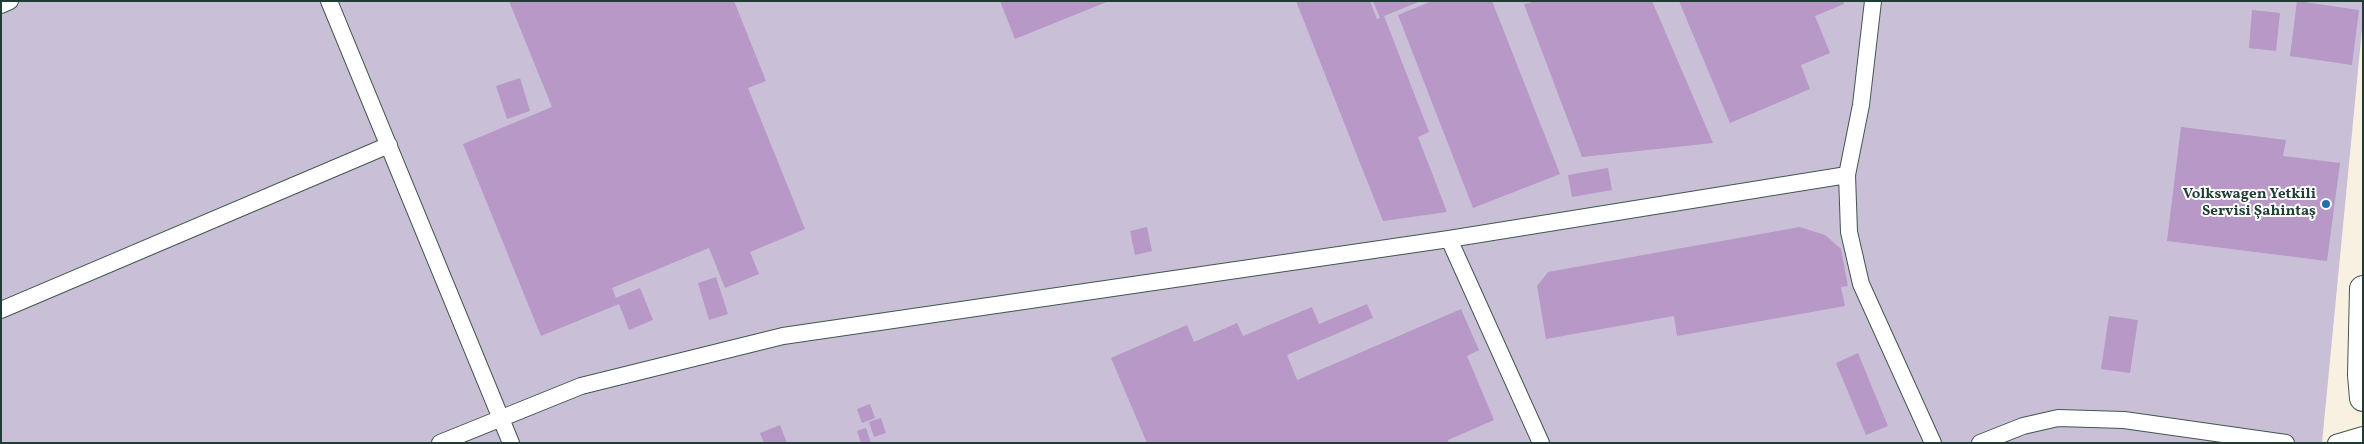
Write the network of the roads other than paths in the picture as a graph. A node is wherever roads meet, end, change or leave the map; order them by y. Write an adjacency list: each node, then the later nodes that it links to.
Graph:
1 (10, 1): 4 (street)
2 (329, 1): 5 (street)
3 (1873, 1): 6 (street)
4 (1, 5)
5 (390, 144): 9 (street); 11 (street)
6 (1847, 175): 7 (street); 16 (street)
7 (1449, 239): 11 (street); 15 (street)
8 (2363, 289): 10 (highway)
9 (1, 310)
10 (2363, 398)
11 (502, 416): 13 (street); 14 (street)
12 (2363, 435): 19 (street)
13 (440, 443)
14 (512, 443)
15 (1541, 443)
16 (1933, 443)
17 (1980, 443): 18 (street)
18 (2286, 443)
19 (2336, 443)

